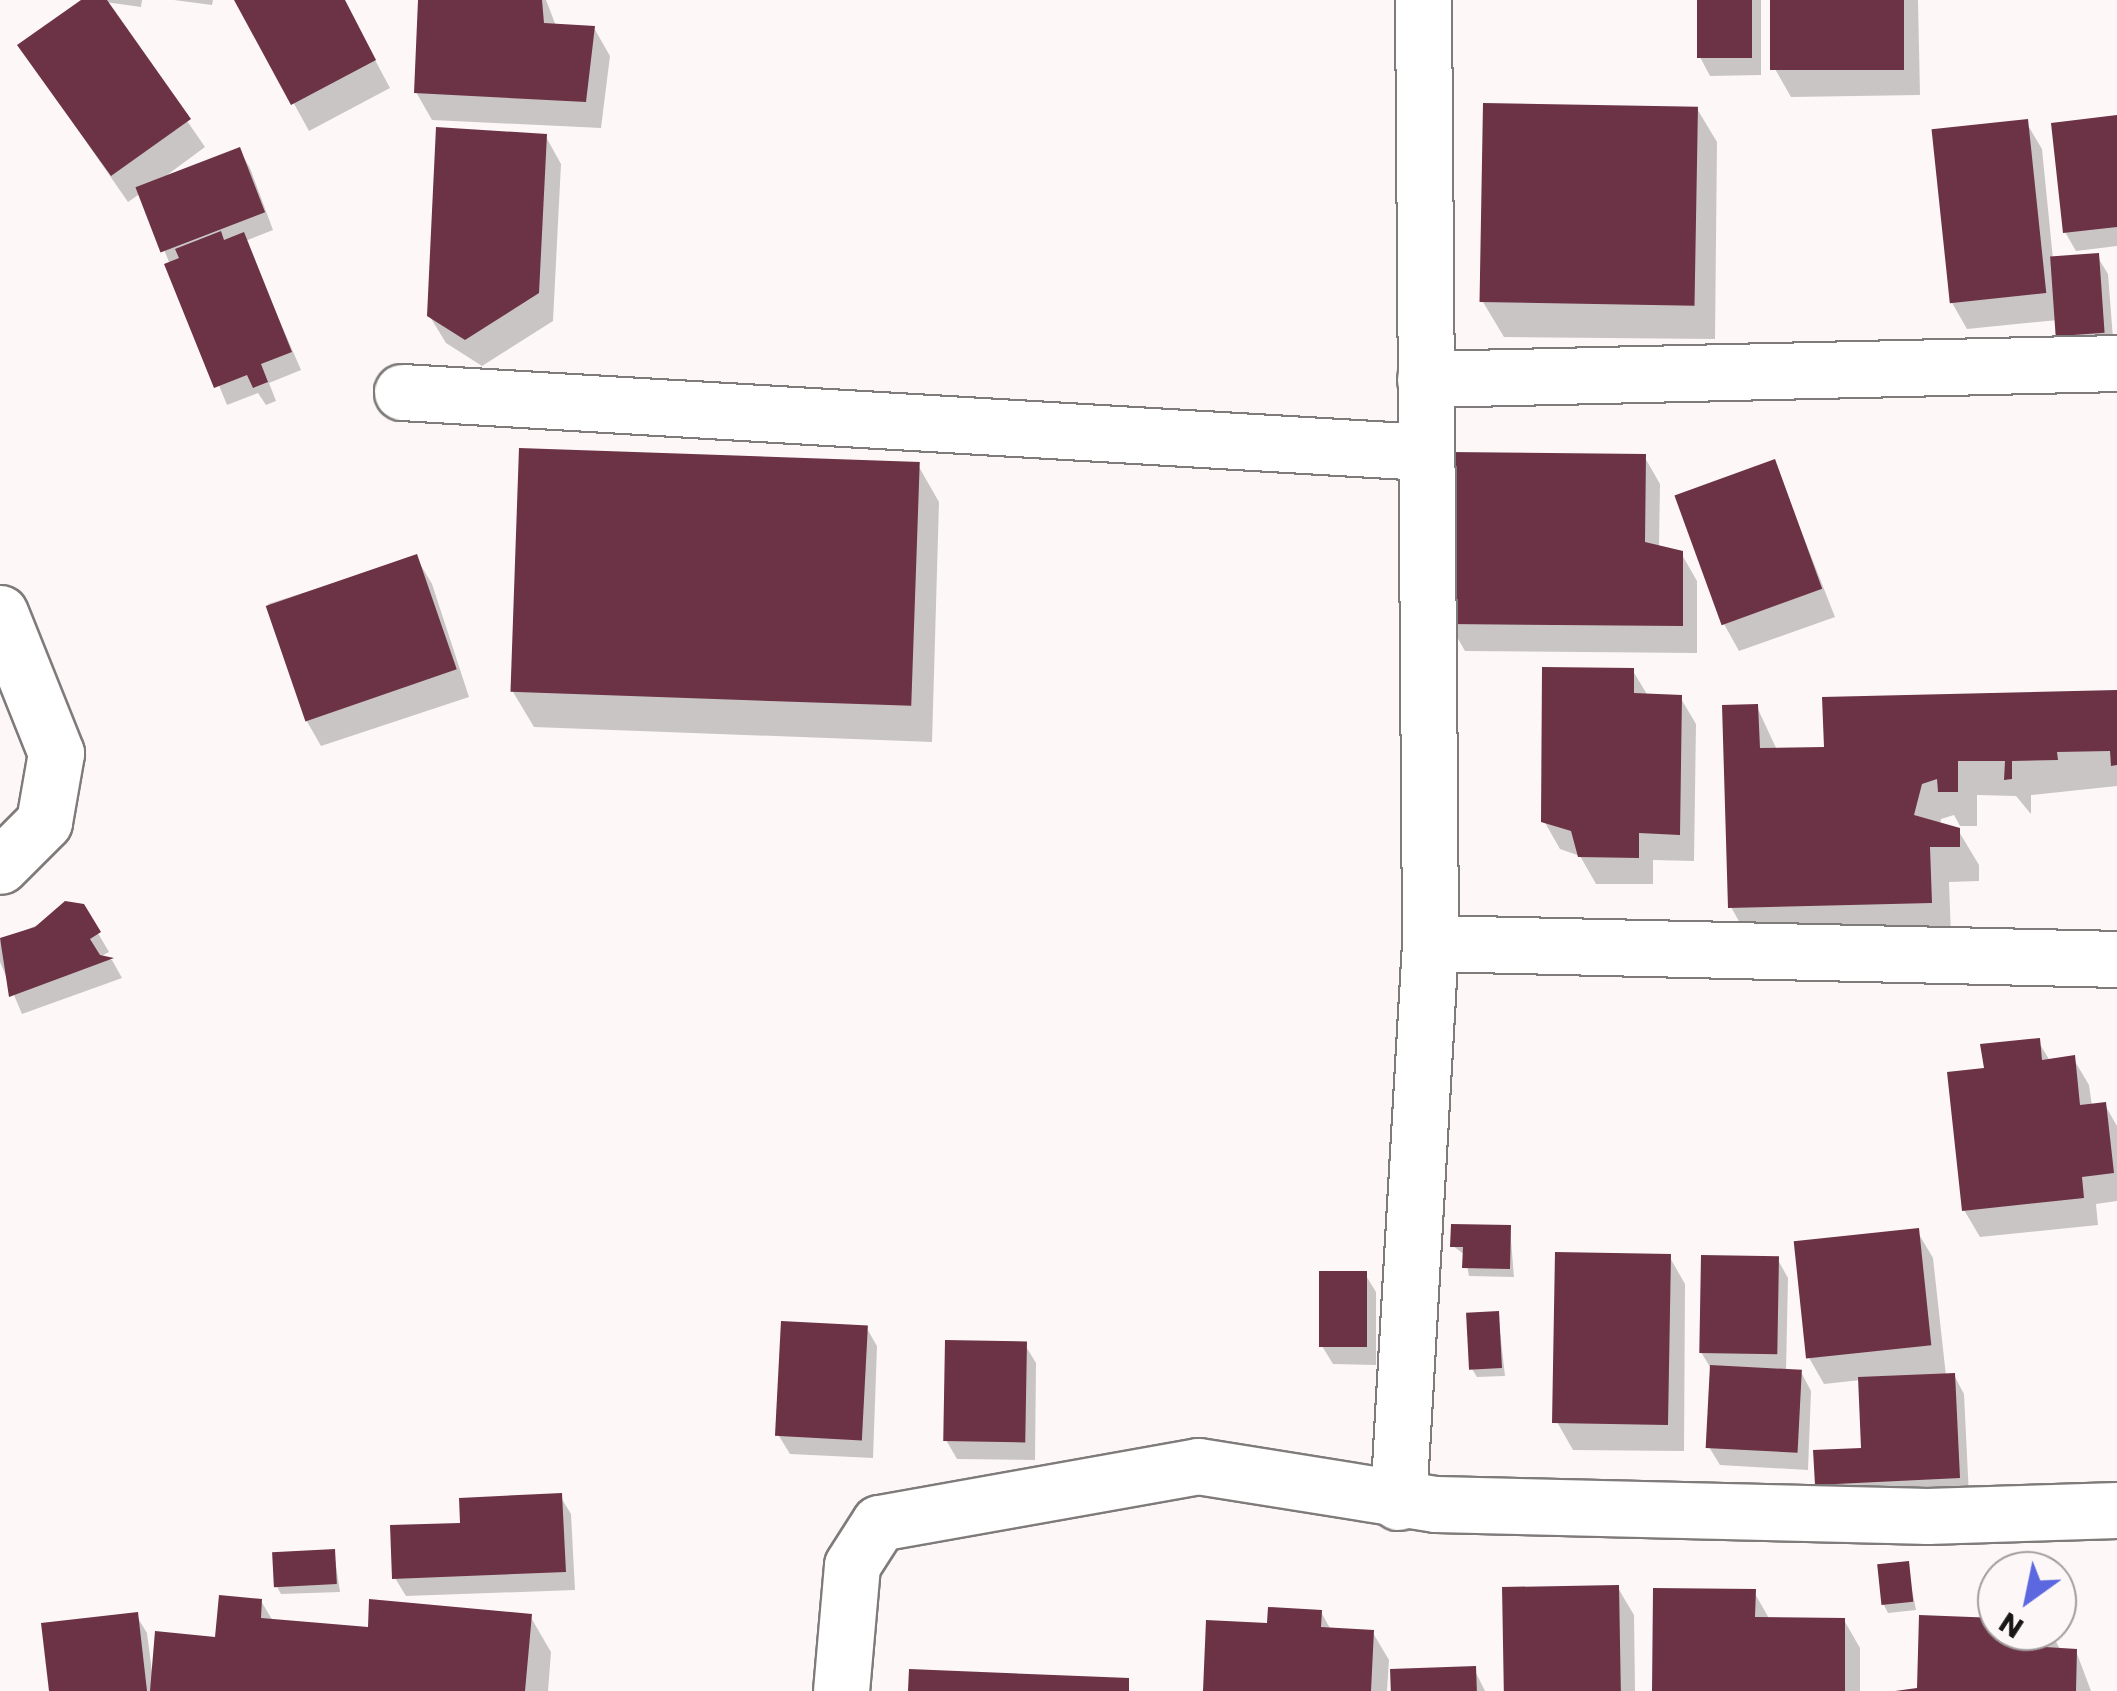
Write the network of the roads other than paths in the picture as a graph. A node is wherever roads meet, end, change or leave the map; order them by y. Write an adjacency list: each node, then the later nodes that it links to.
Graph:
1 (1423, 0): 3 (street)
2 (2117, 363): 3 (street)
3 (1425, 380): 5 (street)
4 (402, 392): 5 (street)
5 (1424, 452): 8 (street)
6 (0, 613): 7 (street)
7 (0, 866)
8 (1430, 943): 9 (street); 10 (street)
9 (2117, 958)
10 (1398, 1502): 11 (street); 12 (street)
11 (2117, 1510)
12 (840, 1691)

